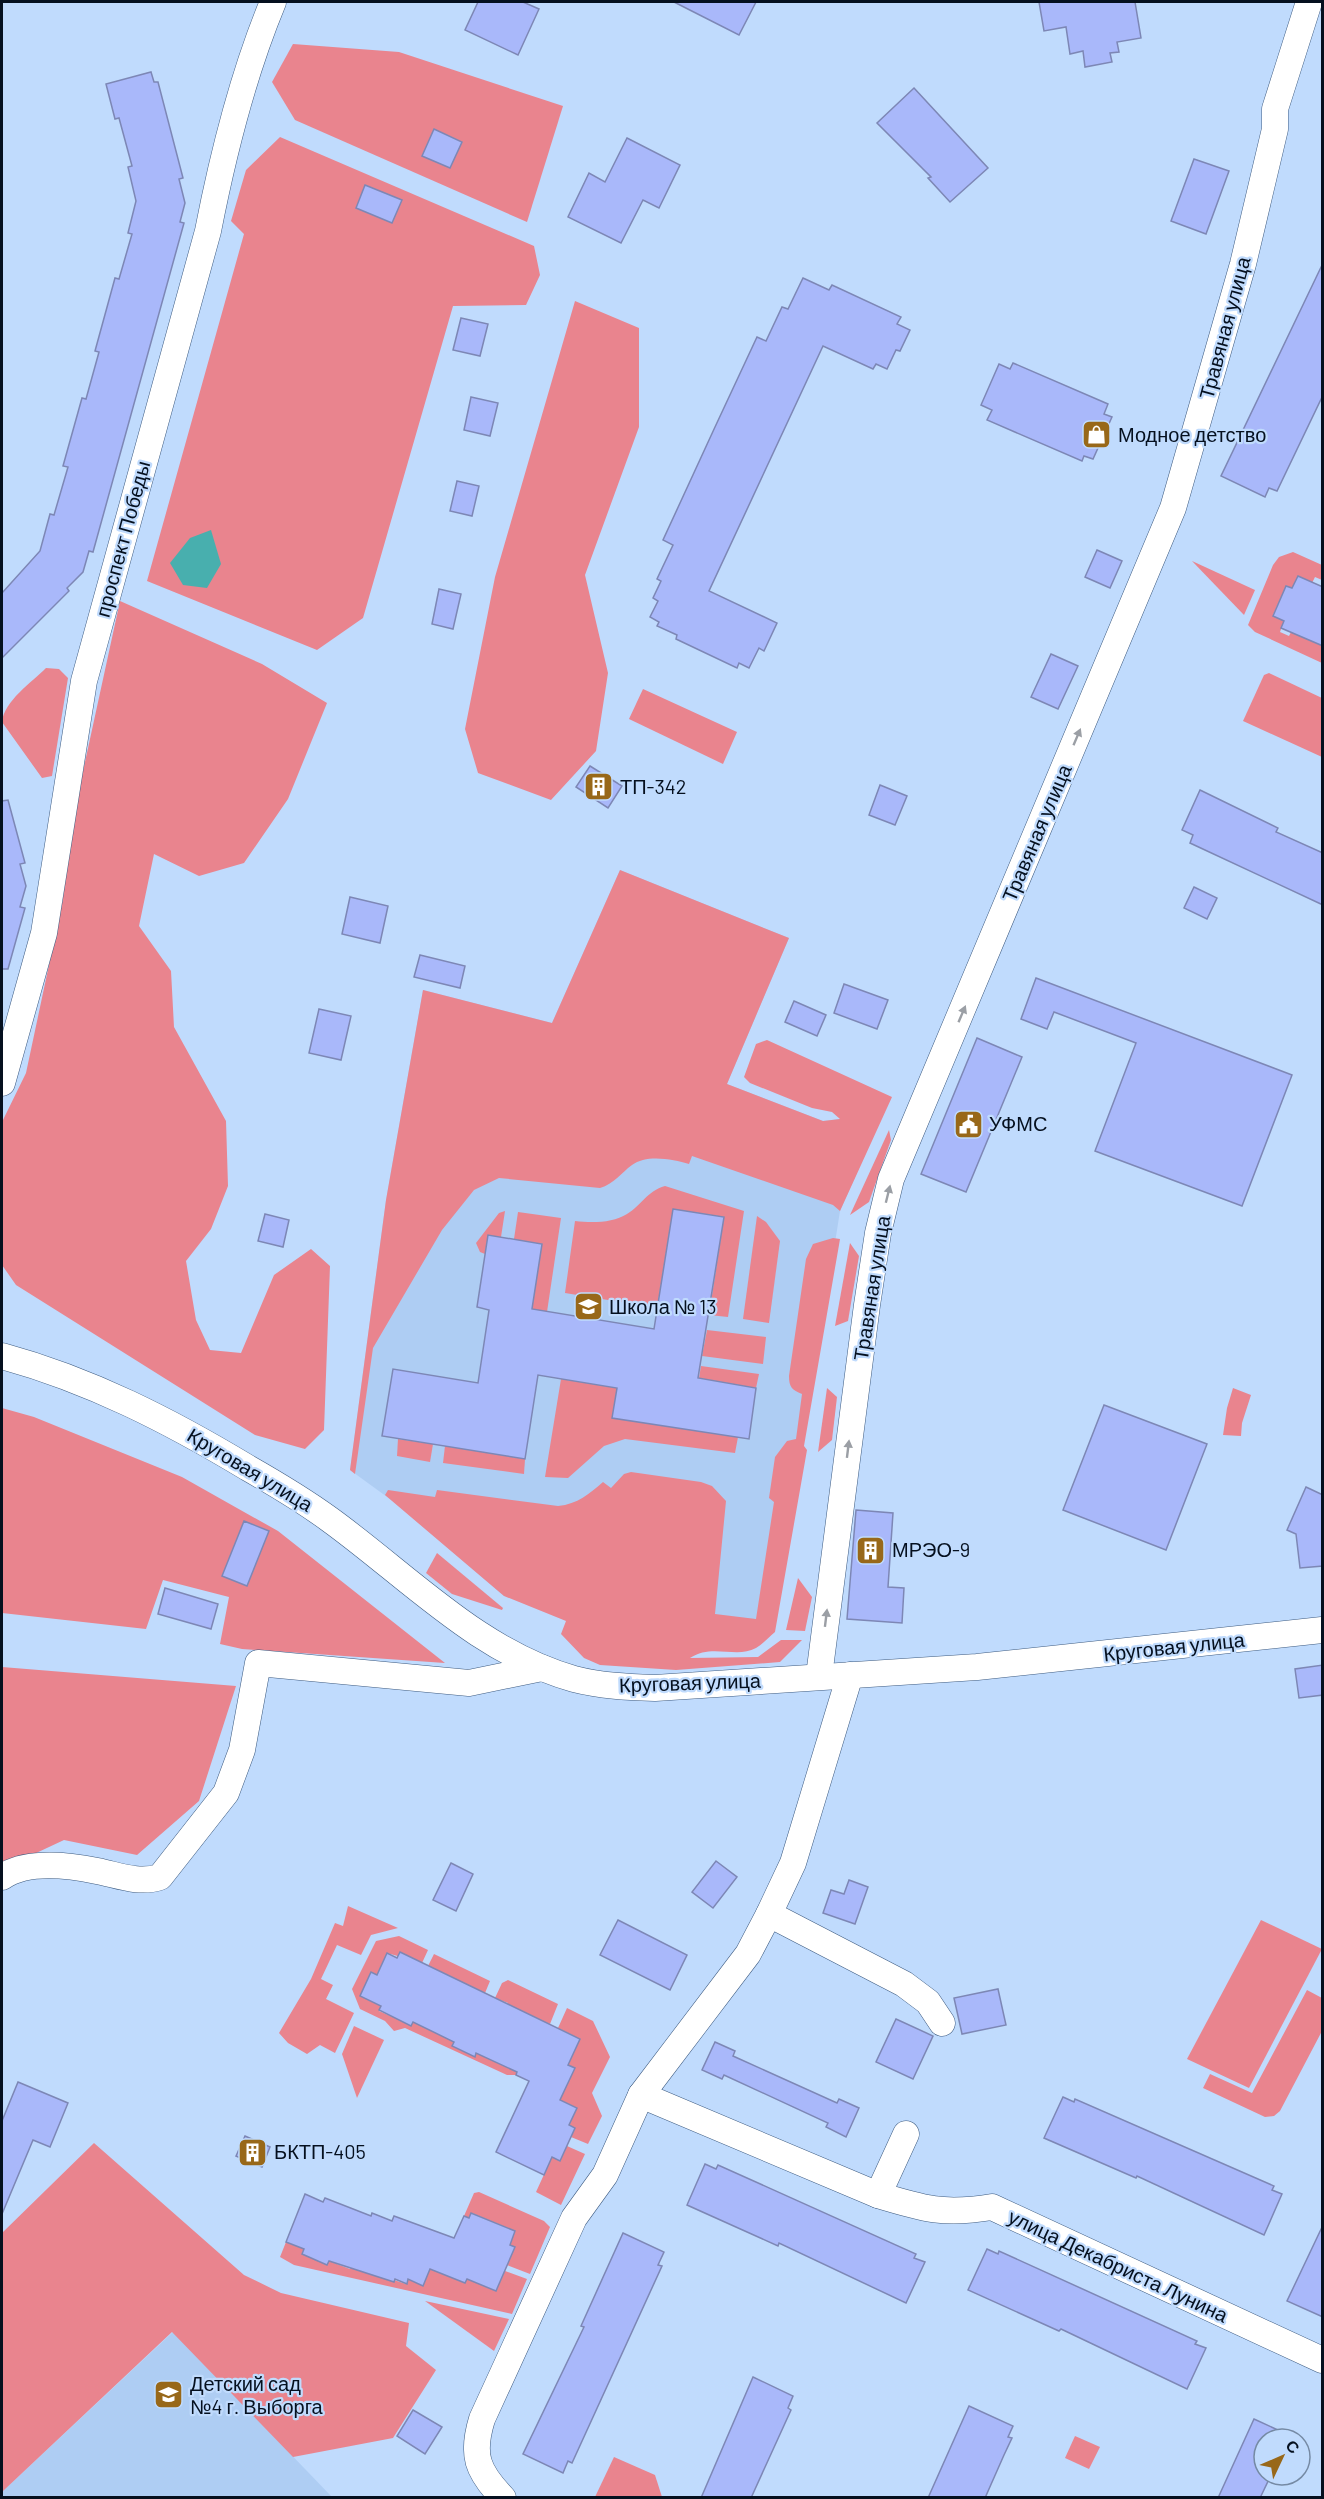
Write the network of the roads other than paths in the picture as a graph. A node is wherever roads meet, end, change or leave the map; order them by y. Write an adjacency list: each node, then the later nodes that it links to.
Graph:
1 (273, 2): 3 (street, проспект Победы)
2 (1309, 2): 8 (street, Травяная улица, one-way to 2)
3 (2, 1083)
4 (2, 1356): 6 (street, Круговая улица)
5 (1323, 1630): 7 (street, Круговая улица)
6 (542, 1668): 8 (street, Круговая улица); 9 (street)
7 (850, 1675): 8 (street, Круговая улица); 10 (street)
8 (819, 1676)
9 (2, 1877)
10 (769, 1914): 11 (street); 12 (street)
11 (942, 2023)
12 (641, 2095): 14 (street, улица Декабриста Лунина); 16 (street)
13 (906, 2134): 14 (street)
14 (878, 2195): 15 (street, улица Декабриста Лунина)
15 (1323, 2360)
16 (503, 2498)

